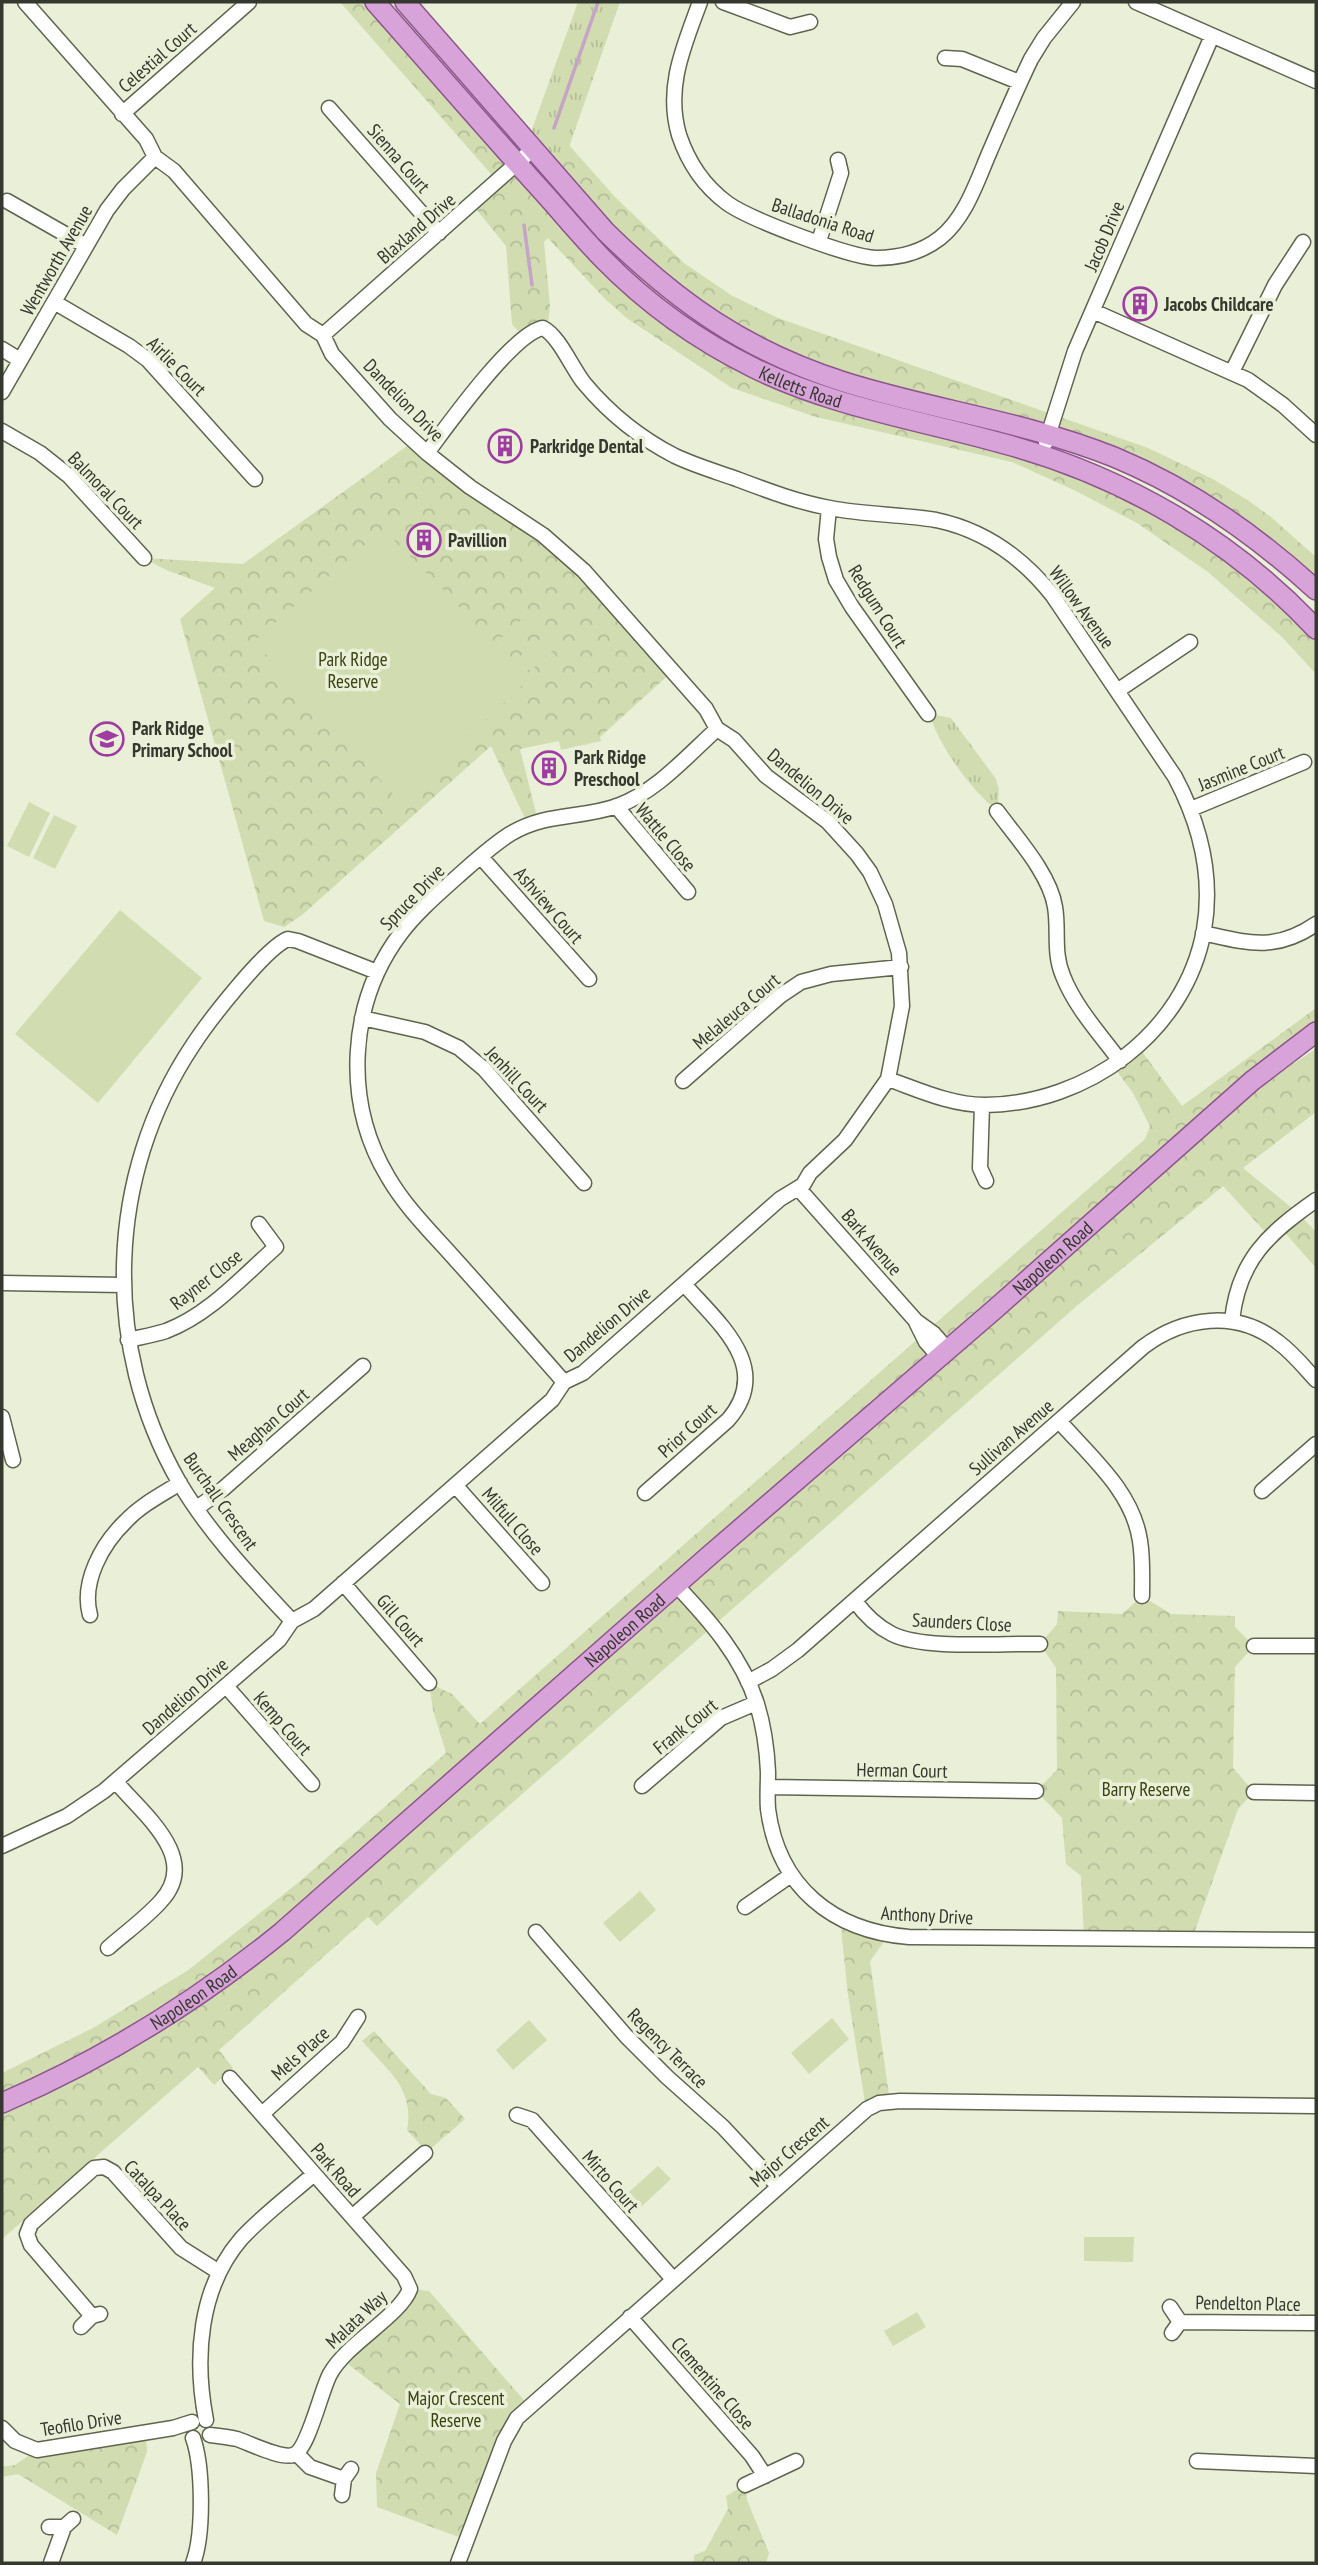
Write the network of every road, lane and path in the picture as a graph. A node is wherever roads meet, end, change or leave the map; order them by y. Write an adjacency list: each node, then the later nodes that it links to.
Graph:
1 (25, 2): 15 (street, Dandelion Drive)
2 (249, 2): 15 (street, Celestial Court)
3 (375, 2): 19 (main road, Kelletts Road)
4 (405, 2): 16 (main road, Kelletts Road)
5 (700, 2): 22 (street, Balladonia Road)
6 (723, 2): 9 (street)
7 (1073, 2): 13 (street, Balladonia Road)
8 (1136, 2): 10 (street)
9 (810, 22)
10 (1212, 36): 12 (street); 26 (street, Jacob Drive)
11 (945, 58): 13 (street)
12 (1316, 81)
13 (1019, 82): 22 (street, Balladonia Road)
14 (329, 108): 21 (street, Sienna Court)
15 (122, 114): 17 (street, Dandelion Drive)
16 (533, 149): 19 (street, Blaxland Drive); 33 (main road, Kelletts Road)
17 (155, 158): 24 (street, Wentworth Avenue); 27 (street, Dandelion Drive)
18 (838, 160): 22 (street)
19 (518, 164): 21 (street, Blaxland Drive); 36 (main road, Kelletts Road)
20 (7, 201): 24 (street)
21 (439, 233): 27 (street, Blaxland Drive)
22 (819, 241)
23 (1303, 242): 30 (street)
24 (86, 246): 25 (street, Wentworth Avenue)
25 (54, 302): 29 (street, Wentworth Avenue); 37 (street, Airlie Court)
26 (1093, 311): 30 (street); 33 (street, Jacob Drive)
27 (323, 335): 35 (street, Dandelion Drive)
28 (2, 349): 29 (street)
29 (20, 360): 31 (street, Wentworth Avenue)
30 (1232, 372): 34 (street)
31 (2, 392)
32 (2, 430): 39 (street, Balmoral Court)
33 (1048, 434): 36 (street, Jacob Drive); 40 (main road, Kelletts Road)
34 (1316, 435)
35 (427, 453): 38 (street, Willow Avenue); 45 (street, Dandelion Drive)
36 (1043, 455): 41 (main road, Kelletts Road)
37 (255, 479)
38 (829, 508): 43 (street, Willow Avenue); 44 (street, Redgum Court)
39 (144, 558)
40 (1316, 590)
41 (1316, 629)
42 (1190, 642): 43 (street)
43 (1117, 691): 48 (street, Willow Avenue)
44 (929, 714)
45 (717, 729): 47 (street, Spruce Drive); 54 (street, Dandelion Drive)
46 (1304, 762): 48 (street, Jasmine Court)
47 (616, 806): 50 (street, Spruce Drive); 51 (street, Wattle Close)
48 (1191, 809): 53 (street, Willow Avenue)
49 (996, 811): 60 (street)
50 (481, 857): 55 (street, Spruce Drive); 56 (street, Ashview Court)
51 (688, 892)
52 (1316, 925): 53 (street)
53 (1203, 933): 60 (street, Willow Avenue)
54 (901, 967): 61 (street, Dandelion Drive); 62 (street, Melaleuca Court)
55 (377, 972): 57 (street, Spruce Drive); 71 (street, Burchall Crescent)
56 (589, 979)
57 (362, 1018): 66 (street, Jenhill Court); 78 (street, Spruce Drive)
58 (1316, 1032): 64 (main road, Napoleon Road)
59 (1316, 1049): 64 (main road, Napoleon Road)
60 (1120, 1061): 63 (street, Willow Avenue)
61 (888, 1079): 63 (street, Willow Avenue); 67 (street, Dandelion Drive)
62 (683, 1082)
63 (982, 1105): 65 (street)
64 (1217, 1113): 75 (main road, Napoleon Road)
65 (986, 1181)
66 (584, 1182)
67 (799, 1189): 72 (street, Dandelion Drive); 75 (street, Bark Avenue)
68 (1316, 1200): 73 (street)
69 (259, 1224): 74 (street, Rayner Close)
70 (2, 1283): 71 (street)
71 (123, 1284): 74 (street, Burchall Crescent)
72 (684, 1284): 78 (street, Dandelion Drive); 86 (street, Prior Court)
73 (1232, 1321): 77 (street, Sullivan Avenue); 80 (street, Sullivan Avenue)
74 (128, 1340): 83 (street, Burchall Crescent)
75 (944, 1354): 90 (main road, Napoleon Road)
76 (363, 1366): 87 (street, Meaghan Court)
77 (1316, 1380)
78 (564, 1382): 84 (street, Dandelion Drive)
79 (2, 1417): 82 (street)
80 (1059, 1421): 91 (street); 92 (street, Sullivan Avenue)
81 (1316, 1444): 85 (street)
82 (13, 1460)
83 (180, 1483): 87 (street, Burchall Crescent); 93 (street)
84 (455, 1485): 88 (street, Dandelion Drive); 89 (street, Milfull Close)
85 (1262, 1491)
86 (646, 1493)
87 (197, 1508): 94 (street, Burchall Crescent)
88 (343, 1583): 94 (street, Dandelion Drive); 98 (street, Gill Court)
89 (542, 1583)
90 (677, 1586): 99 (street, Anthony Drive); 117 (main road, Napoleon Road)
91 (1142, 1596)
92 (855, 1601): 95 (street, Saunders Close); 99 (street, Sullivan Avenue)
93 (90, 1615)
94 (292, 1621): 100 (street, Dandelion Drive)
95 (1040, 1644)
96 (1254, 1646): 97 (street)
97 (1316, 1646)
98 (429, 1682)
99 (748, 1682): 101 (street, Anthony Drive)
100 (226, 1686): 102 (street, Dandelion Drive); 103 (street, Kemp Court)
101 (756, 1703): 104 (street, Frank Court); 105 (street, Anthony Drive)
102 (116, 1782): 109 (street, Dandelion Drive); 114 (street)
103 (312, 1784)
104 (642, 1786)
105 (768, 1787): 106 (street, Herman Court); 110 (street, Anthony Drive)
106 (1036, 1791)
107 (1254, 1792): 108 (street)
108 (1316, 1793)
109 (2, 1846)
110 (791, 1875): 111 (street); 113 (street, Anthony Drive)
111 (745, 1907)
112 (536, 1932): 123 (street, Regency Terrace)
113 (1316, 1940)
114 (107, 1948)
115 (358, 2017): 119 (street, Mels Place)
116 (219, 2088): 119 (street, Park Road)
117 (2, 2103)
118 (1316, 2106): 123 (street, Major Crescent)
119 (262, 2114): 122 (street, Park Road)
120 (517, 2115): 126 (street, Mirto Court)
121 (425, 2153): 124 (street)
122 (314, 2174): 124 (street, Park Road); 125 (street)
123 (778, 2186): 126 (street, Major Crescent)
124 (352, 2217): 127 (street, Park Road)
125 (219, 2272): 131 (street, Catalpa Place); 133 (street)
126 (673, 2279): 129 (street, Major Crescent)
127 (410, 2289): 134 (street, Malata Way)
128 (1170, 2307): 130 (street, Pendelton Place)
129 (630, 2317): 138 (street, Clementine Close); 144 (street, Major Crescent)
130 (1316, 2323)
131 (81, 2327)
132 (2, 2428): 133 (street, Teofilo Drive)
133 (200, 2429): 134 (street); 143 (street)
134 (297, 2454): 140 (street)
135 (796, 2461): 138 (street)
136 (1197, 2461): 137 (street)
137 (1316, 2466)
138 (765, 2476): 139 (street)
139 (745, 2485)
140 (342, 2495)
141 (62, 2524): 142 (street)
142 (51, 2563)
143 (193, 2563)
144 (458, 2563)

